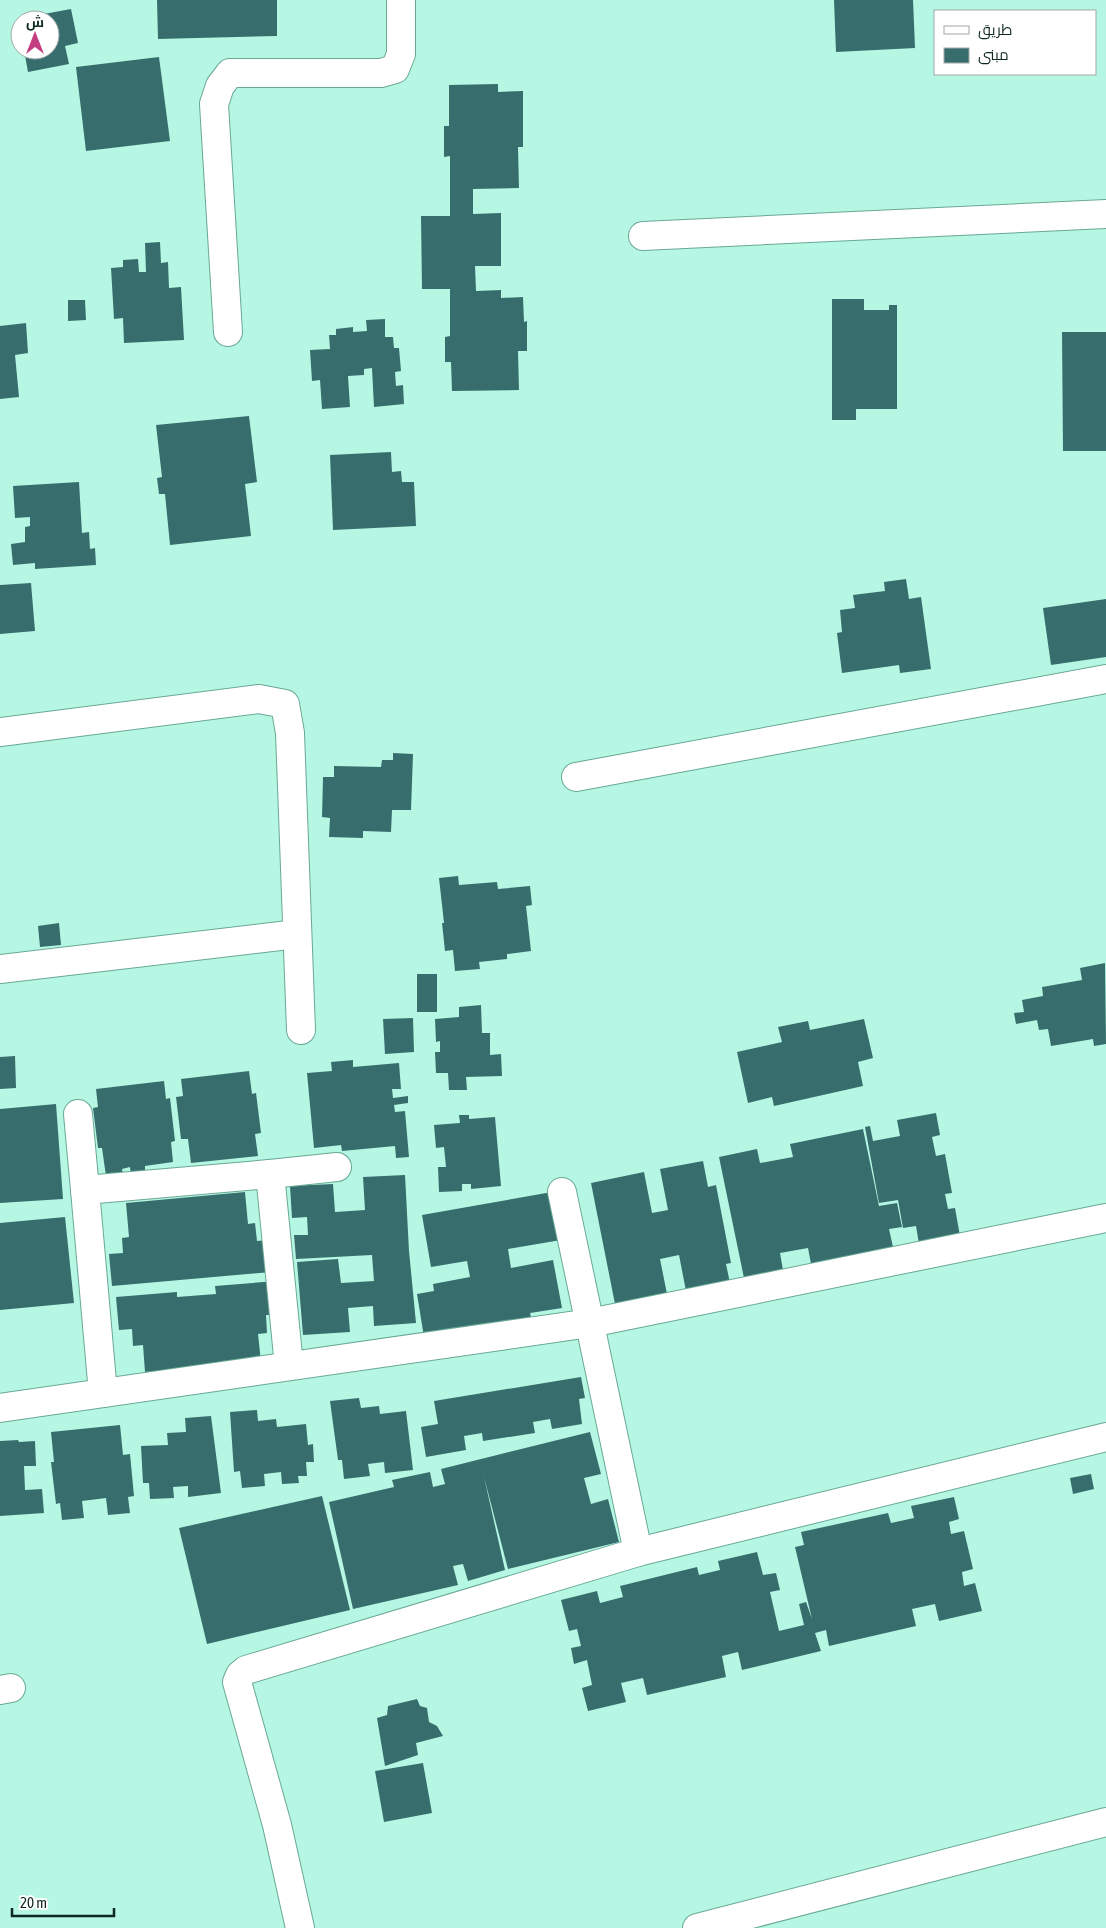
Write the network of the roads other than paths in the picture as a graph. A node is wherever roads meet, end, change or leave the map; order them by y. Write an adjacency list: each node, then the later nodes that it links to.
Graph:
1 (401, 0): 4 (street)
2 (1106, 214): 3 (street)
3 (643, 236)
4 (228, 332)
5 (1106, 679): 7 (street)
6 (0, 732): 8 (street)
7 (576, 777)
8 (298, 934): 9 (street); 10 (street)
9 (0, 969)
10 (301, 1030)
11 (78, 1114): 14 (street)
12 (337, 1167): 13 (street)
13 (270, 1174): 14 (street); 18 (street)
14 (85, 1190): 19 (street)
15 (562, 1192): 17 (street)
16 (1106, 1218): 17 (street)
17 (590, 1323): 18 (street); 22 (street)
18 (289, 1366): 19 (street)
19 (103, 1393): 20 (street)
20 (0, 1408)
21 (1106, 1437): 22 (street)
22 (638, 1552): 24 (street)
23 (1106, 1822): 25 (street)
24 (300, 1928)
25 (697, 1928)

